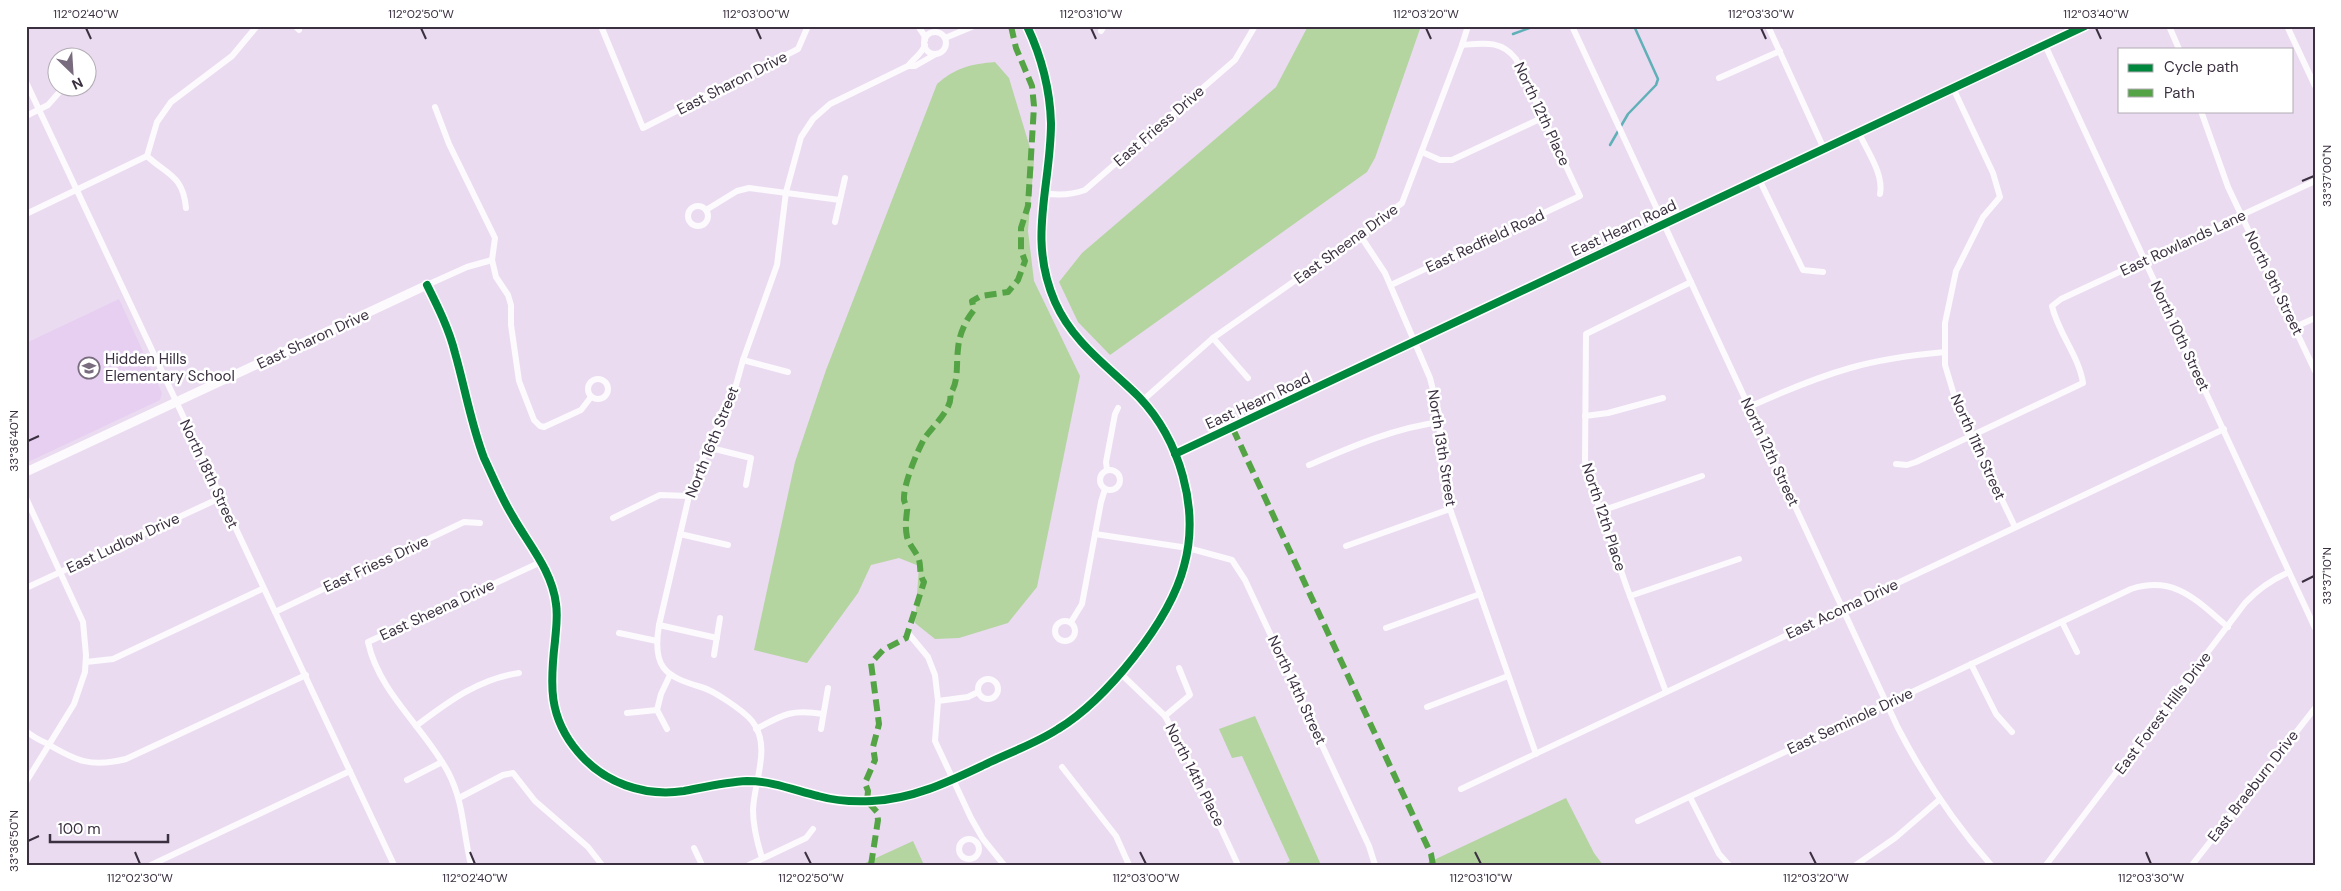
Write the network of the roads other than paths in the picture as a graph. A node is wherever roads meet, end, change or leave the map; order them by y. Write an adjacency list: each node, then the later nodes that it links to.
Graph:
1 (257, 26): 37 (street)
2 (601, 26): 3 (street, East Sharon Drive)
3 (808, 26)
4 (918, 26): 17 (street)
5 (927, 26): 15 (street)
6 (974, 26): 16 (street)
7 (1027, 26): 43 (street)
8 (1255, 26): 43 (street, East Friess Drive)
9 (1468, 26): 18 (street, East Sheena Drive)
10 (1572, 26): 52 (street, North 12th Street)
11 (1768, 26): 21 (street)
12 (2086, 26): 19 (street, East Hearn Road)
13 (2169, 26): 20 (street)
14 (2287, 26): 26 (street)
15 (937, 33): 16 (street); 17 (street)
16 (945, 38): 22 (street)
17 (924, 43): 22 (street); 23 (street, North 16th Street)
18 (1462, 45): 33 (street, North 12th Place); 36 (street, East Sheena Drive)
19 (2045, 46): 27 (street, East Hearn Road); 55 (street, North 10th Street)
20 (2179, 48)
21 (1780, 51): 24 (street); 35 (street)
22 (936, 54): 23 (street, North 16th Street)
23 (908, 66): 42 (street, North 16th Street)
24 (1719, 78)
25 (26, 82): 30 (street, North 18th Street)
26 (2315, 86)
27 (1953, 88): 34 (street, East Hearn Road); 64 (street, North 11th Street)
28 (55, 98): 30 (street)
29 (435, 107): 54 (street)
30 (39, 110): 32 (street); 41 (street, North 18th Street)
31 (2201, 112): 50 (street, North 9th Street)
32 (26, 116)
33 (1544, 117): 36 (street); 45 (street, North 12th Place)
34 (1859, 133): 35 (street, East Hearn Road); 44 (street)
35 (1824, 149): 39 (street, East Hearn Road)
36 (1422, 152): 53 (street, East Sheena Drive)
37 (146, 156): 41 (street); 47 (street)
38 (845, 178): 46 (street)
39 (1759, 179): 52 (street, East Hearn Road); 56 (street)
40 (2315, 181): 50 (street, East Rowlands Lane)
41 (77, 190): 49 (street); 72 (street, North 18th Street)
42 (786, 192): 46 (street); 48 (street); 65 (street, North 16th Street)
43 (1043, 193): 71 (street)
44 (1880, 194)
45 (1580, 196): 59 (street, East Redfield Road)
46 (840, 200): 51 (street)
47 (186, 208)
48 (706, 210)
49 (26, 214)
50 (2241, 215): 55 (street, East Rowlands Lane); 61 (street, North 9th Street)
51 (835, 222)
52 (1664, 224): 57 (street, North 12th Street); 63 (street, East Hearn Road)
53 (1360, 235): 59 (street, North 13th Street); 62 (street, East Sheena Drive)
54 (492, 260): 58 (street, East Sharon Drive); 69 (street)
55 (2145, 260): 77 (street, North 10th Street); 78 (street, East Rowlands Lane)
56 (1823, 272)
57 (1691, 282): 73 (street, North 12th Street); 75 (street, North 12th Place)
58 (427, 285): 72 (street, East Sharon Drive); 102 (street)
59 (1390, 286): 63 (street, North 13th Street)
60 (2315, 318): 61 (street)
61 (2295, 327): 66 (street, North 9th Street)
62 (1213, 338): 68 (street); 71 (street, East Sheena Drive)
63 (1415, 342): 76 (street, North 13th Street); 80 (street, East Hearn Road)
64 (1945, 352): 73 (street); 78 (street, North 11th Street)
65 (743, 360): 67 (street); 79 (street, North 16th Street)
66 (2315, 371)
67 (788, 372)
68 (1248, 378)
69 (591, 397)
70 (1663, 398): 75 (street)
71 (1142, 401): 80 (street)
72 (176, 402): 84 (street, East Sharon Drive); 90 (street, North 18th Street)
73 (1749, 407): 109 (street, North 12th Street)
74 (1118, 408): 83 (street)
75 (1585, 416): 92 (street, North 12th Place)
76 (1440, 422): 82 (street); 91 (street, North 13th Street)
77 (2224, 429): 95 (street, East Acoma Drive); 104 (street, North 10th Street)
78 (1972, 436): 81 (street); 95 (street, North 11th Street)
79 (707, 447): 86 (street); 88 (street, North 16th Street)
80 (1175, 454): 100 (street)
81 (1896, 464)
82 (1309, 465)
83 (1107, 470): 87 (street); 87 (street)
84 (26, 472)
85 (1702, 476): 92 (street)
86 (746, 485)
87 (1105, 489): 97 (street)
88 (689, 496): 93 (street); 96 (street, North 16th Street)
89 (26, 498): 103 (street)
90 (220, 498): 103 (street, East Ludlow Drive); 106 (street, North 18th Street)
91 (1450, 509): 99 (street); 107 (street, North 13th Street)
92 (1601, 511): 108 (street, North 12th Place)
93 (613, 518)
94 (480, 523): 110 (street, East Friess Drive)
95 (2015, 528): 109 (street, East Acoma Drive)
96 (680, 534): 98 (street); 114 (street, North 16th Street)
97 (1095, 534): 100 (street, North 14th Street); 112 (street)
98 (728, 545)
99 (1346, 546)
100 (1188, 548): 127 (street); 175 (street, North 14th Street)
101 (1739, 559): 108 (street)
102 (541, 562): 143 (street, East Sheena Drive); 157 (street)
103 (61, 572): 105 (street, East Ludlow Drive); 124 (street)
104 (2289, 572): 115 (street, East Forest Hills Drive); 117 (street, North 10th Street)
105 (26, 588)
106 (262, 589): 110 (street, North 18th Street); 124 (street)
107 (1480, 594): 116 (street); 131 (street, North 13th Street)
108 (1630, 596): 134 (street, North 12th Place)
109 (1844, 608): 134 (street, East Acoma Drive); 136 (street, North 12th Street)
110 (274, 612): 129 (street, North 18th Street)
111 (720, 618): 120 (street)
112 (1071, 622)
113 (2062, 622): 115 (street, East Seminole Drive); 122 (street); 125 (street, East Seminole Drive)
114 (659, 625): 120 (street); 121 (street, North 16th Street)
115 (2228, 627): 179 (street, East Forest Hills Drive)
116 (1386, 628)
117 (2315, 628)
118 (620, 633): 121 (street)
119 (908, 634): 135 (street)
120 (717, 638): 123 (street)
121 (657, 641): 130 (street, North 16th Street)
122 (2077, 652)
123 (714, 655)
124 (86, 662): 149 (street)
125 (1971, 664): 136 (street, East Seminole Drive); 148 (street)
126 (1179, 668): 142 (street)
127 (1119, 672): 142 (street, North 14th Place); 155 (street)
128 (519, 673): 143 (street)
129 (306, 675): 149 (street); 153 (street, North 18th Street)
130 (670, 675): 139 (street); 145 (street)
131 (1508, 676): 137 (street); 150 (street, North 13th Street)
132 (828, 688): 141 (street)
133 (978, 692): 135 (street)
134 (1666, 692): 150 (street, East Acoma Drive)
135 (938, 701): 155 (street)
136 (1887, 704): 159 (street, East Seminole Drive); 161 (street, North 12th Street)
137 (1427, 707)
138 (2315, 708): 180 (street, East Braeburn Drive)
139 (657, 710): 140 (street); 144 (street)
140 (627, 714)
141 (824, 714): 145 (street); 146 (street)
142 (1165, 716): 174 (street, North 14th Place)
143 (416, 726): 151 (street)
144 (667, 728)
145 (756, 729): 157 (street)
146 (821, 729)
147 (26, 731): 149 (street)
148 (2012, 732)
149 (48, 745): 156 (street)
150 (1536, 754): 158 (street, East Acoma Drive)
151 (442, 762): 154 (street); 160 (street)
152 (1062, 767): 173 (street)
153 (350, 771): 166 (street); 167 (street, North 18th Street)
154 (407, 780)
155 (952, 780): 157 (street); 172 (street)
156 (26, 782)
157 (757, 782): 165 (street)
158 (1461, 790)
159 (1690, 797): 162 (street, East Seminole Drive); 176 (street)
160 (459, 798): 168 (street); 169 (street)
161 (1939, 800): 177 (street); 178 (street, North 12th Street)
162 (1638, 821)
163 (813, 829): 165 (street)
164 (694, 848): 170 (street)
165 (762, 858): 171 (street)
166 (151, 865)
167 (393, 865)
168 (471, 865)
169 (602, 865)
170 (702, 865)
171 (749, 865)
172 (1004, 865)
173 (1129, 865)
174 (1238, 865)
175 (1375, 865)
176 (1729, 865)
177 (1856, 865)
178 (1991, 865)
179 (2046, 865)
180 (2192, 865)

